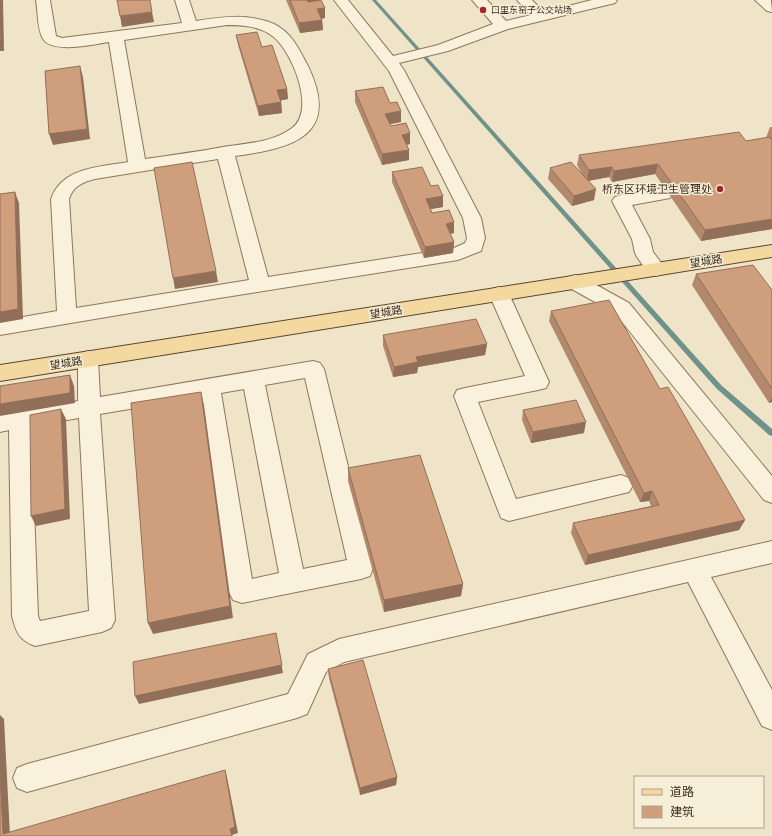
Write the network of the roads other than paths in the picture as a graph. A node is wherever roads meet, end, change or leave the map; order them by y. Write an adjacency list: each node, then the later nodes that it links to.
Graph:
1 (43, 0): 12 (street)
2 (182, 0): 10 (street)
3 (341, 0): 13 (street)
4 (479, 0): 11 (street)
5 (524, 0): 9 (street)
6 (610, 0): 9 (street)
7 (762, 0): 8 (street)
8 (772, 8)
9 (541, 17): 11 (street)
10 (190, 26): 12 (street); 14 (street)
11 (503, 26): 13 (street)
12 (116, 36): 15 (street)
13 (396, 60): 20 (street)
14 (225, 152): 15 (street); 20 (street)
15 (137, 165): 22 (street)
16 (664, 194): 18 (street)
17 (772, 251): 18 (main road, 望城路)
18 (654, 270): 19 (main road, 望城路)
19 (585, 281): 21 (main road, 望城路); 31 (street)
20 (260, 285): 22 (street)
21 (499, 294): 24 (main road, 望城路); 30 (street)
22 (67, 317): 23 (street)
23 (0, 328)
24 (88, 359): 25 (main road, 望城路); 28 (street)
25 (0, 373)
26 (253, 380): 27 (street); 34 (street); 34 (street)
27 (209, 387): 28 (street); 34 (street)
28 (89, 408): 29 (street); 29 (street)
29 (10, 421)
30 (621, 485)
31 (772, 493)
32 (772, 552): 33 (street)
33 (694, 570): 35 (street); 36 (street)
34 (293, 582)
35 (772, 717)
36 (28, 778)

